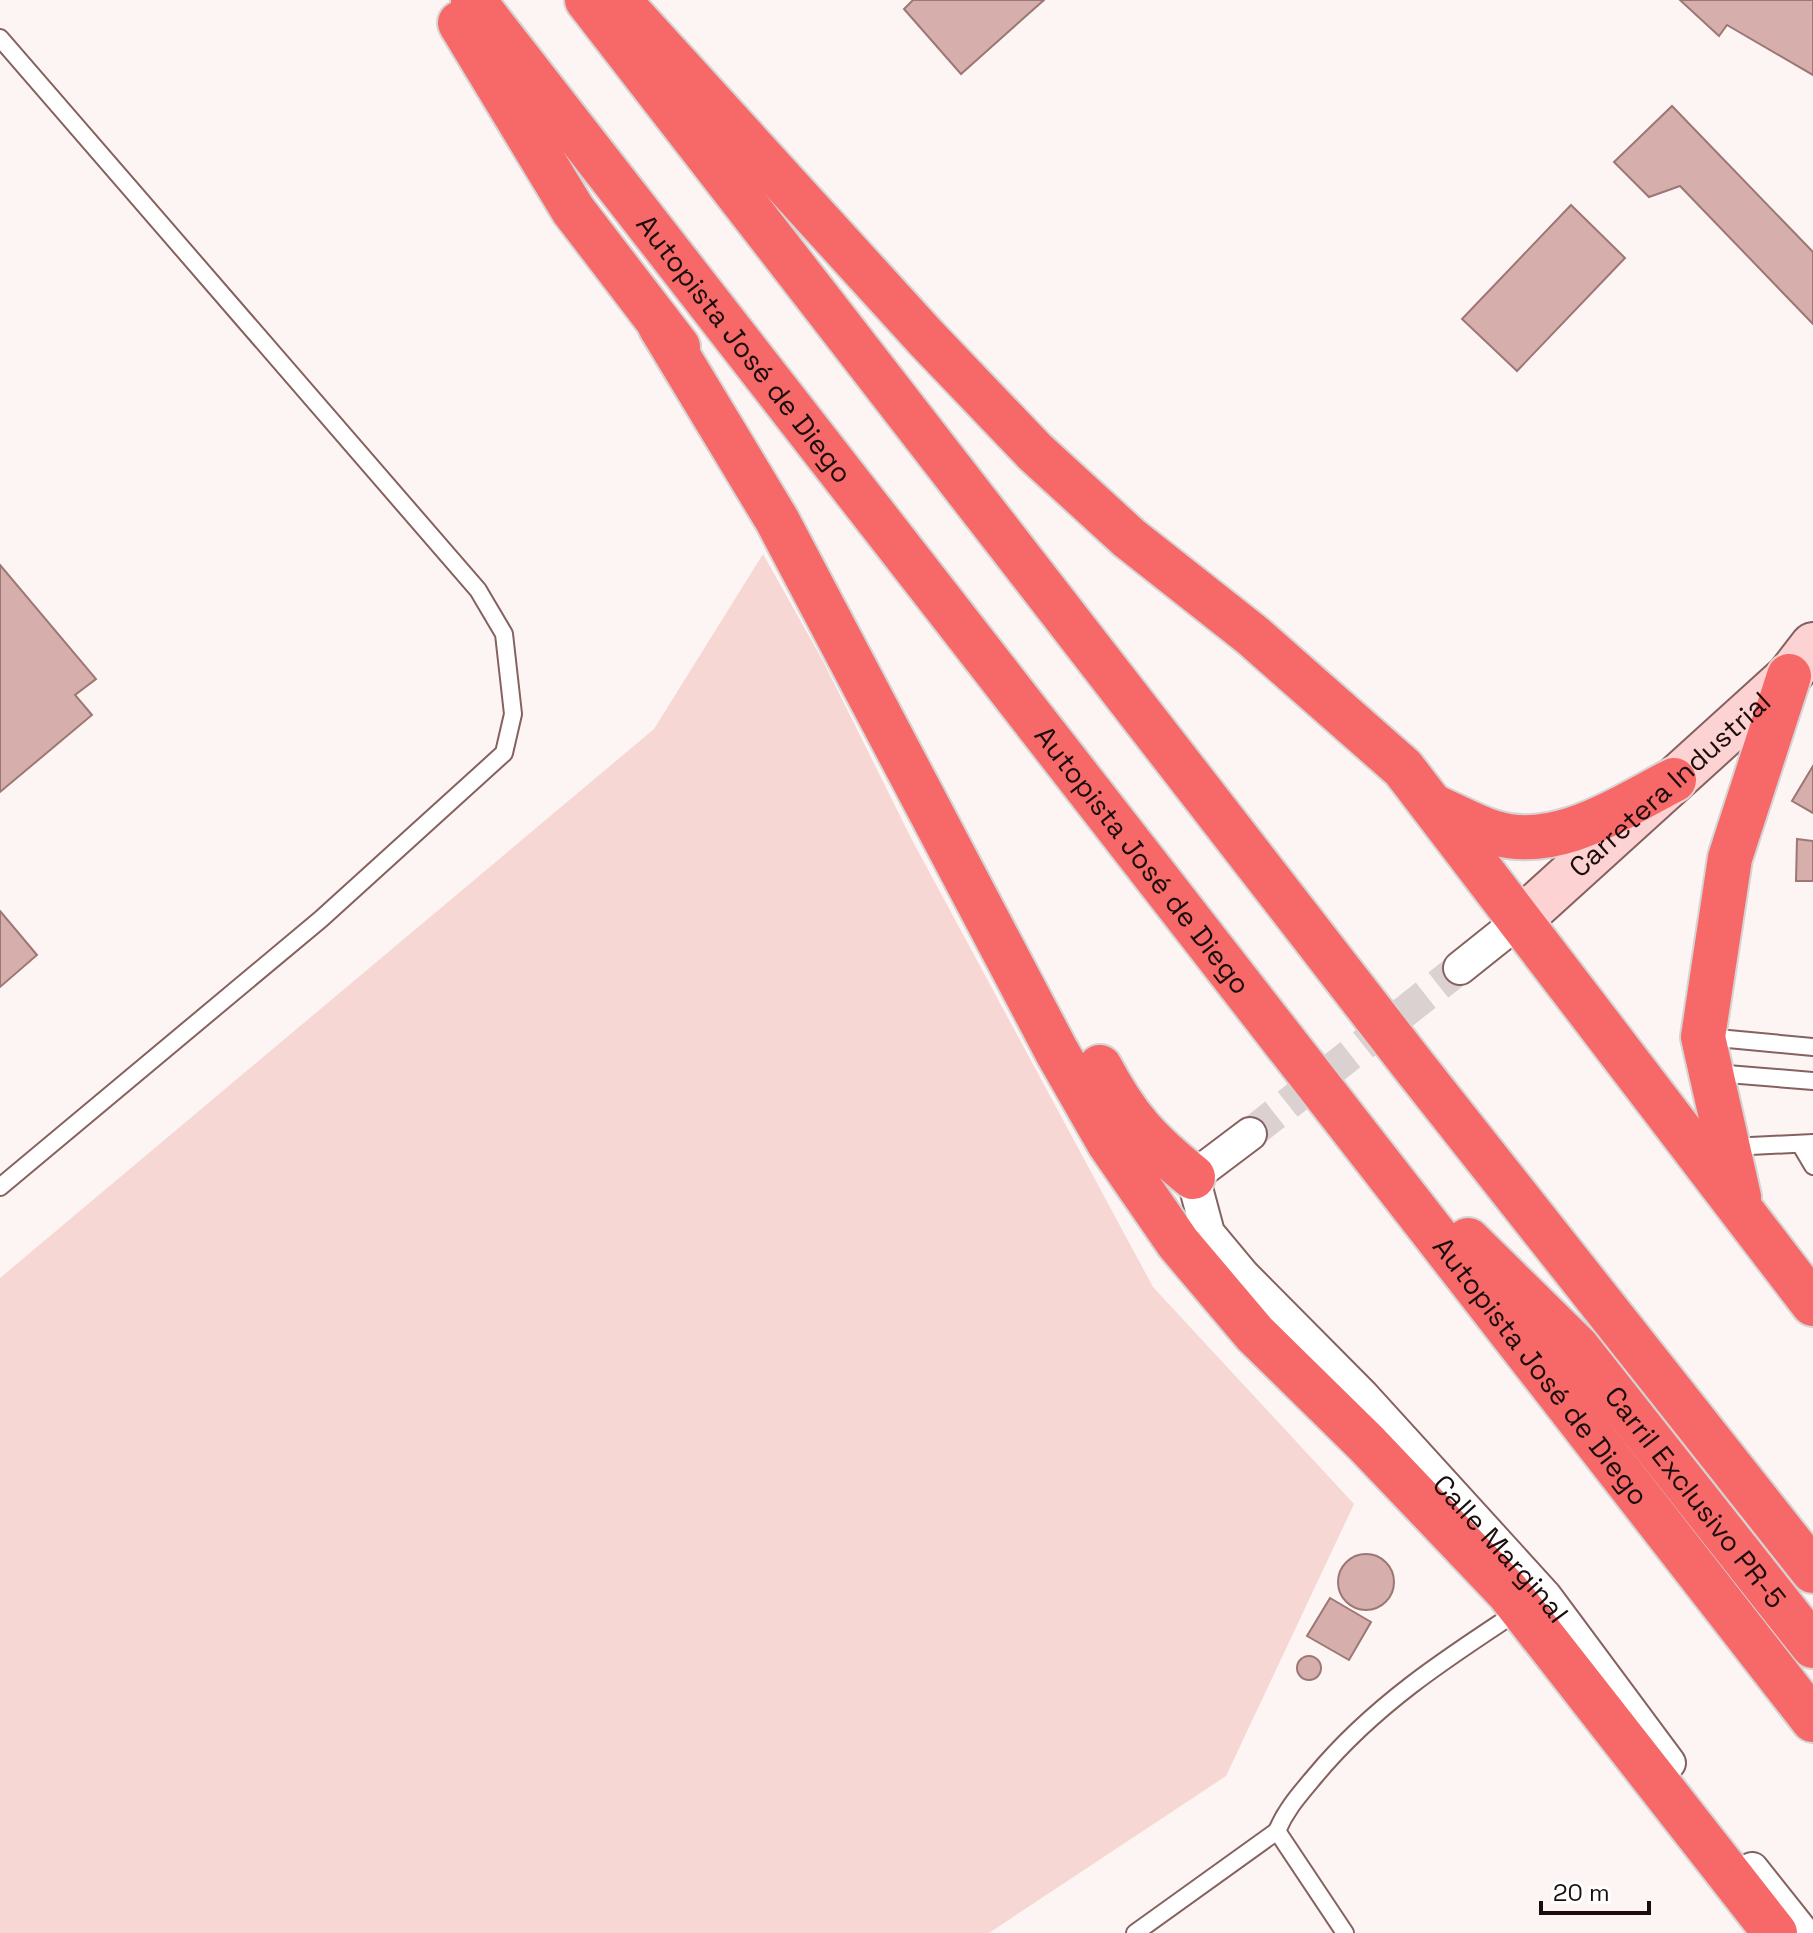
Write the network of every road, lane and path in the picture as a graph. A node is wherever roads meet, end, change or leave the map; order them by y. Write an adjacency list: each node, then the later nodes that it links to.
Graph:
1 (446, 0): 6 (highway)
2 (473, 0): 16 (highway, Autopista José de Diego)
3 (587, 0): 14 (highway)
4 (618, 0): 9 (highway)
5 (0, 38): 22 (lane)
6 (660, 326): 21 (highway); 27 (highway, Calle Marginal)
7 (1801, 661): 8 (street, Carretera Industrial); 13 (highway)
8 (1674, 780): 9 (highway); 10 (street, Carretera Industrial)
9 (1432, 805): 10 (highway)
10 (1520, 920): 11 (street); 23 (highway)
11 (1460, 968)
12 (1813, 1047): 13 (lane)
13 (1707, 1055): 15 (lane); 19 (highway)
14 (1413, 1065): 25 (highway); 26 (highway)
15 (1813, 1081)
16 (1350, 1126): 25 (highway); 29 (highway, Autopista José de Diego)
17 (1250, 1134): 21 (street)
18 (1806, 1143): 19 (lane); 20 (lane)
19 (1728, 1147): 23 (highway)
20 (1813, 1166)
21 (1193, 1177): 34 (street, Calle Marginal)
22 (0, 1187)
23 (1742, 1211): 24 (highway)
24 (1813, 1304)
25 (1578, 1348): 28 (highway, Carril Exclusivo PR-5)
26 (1813, 1571)
27 (1521, 1609): 30 (lane); 33 (highway, Calle Marginal)
28 (1813, 1646)
29 (1813, 1720)
30 (1277, 1831): 31 (lane); 32 (lane)
31 (1135, 1933)
32 (1345, 1933)
33 (1775, 1933)
34 (1803, 1933)

